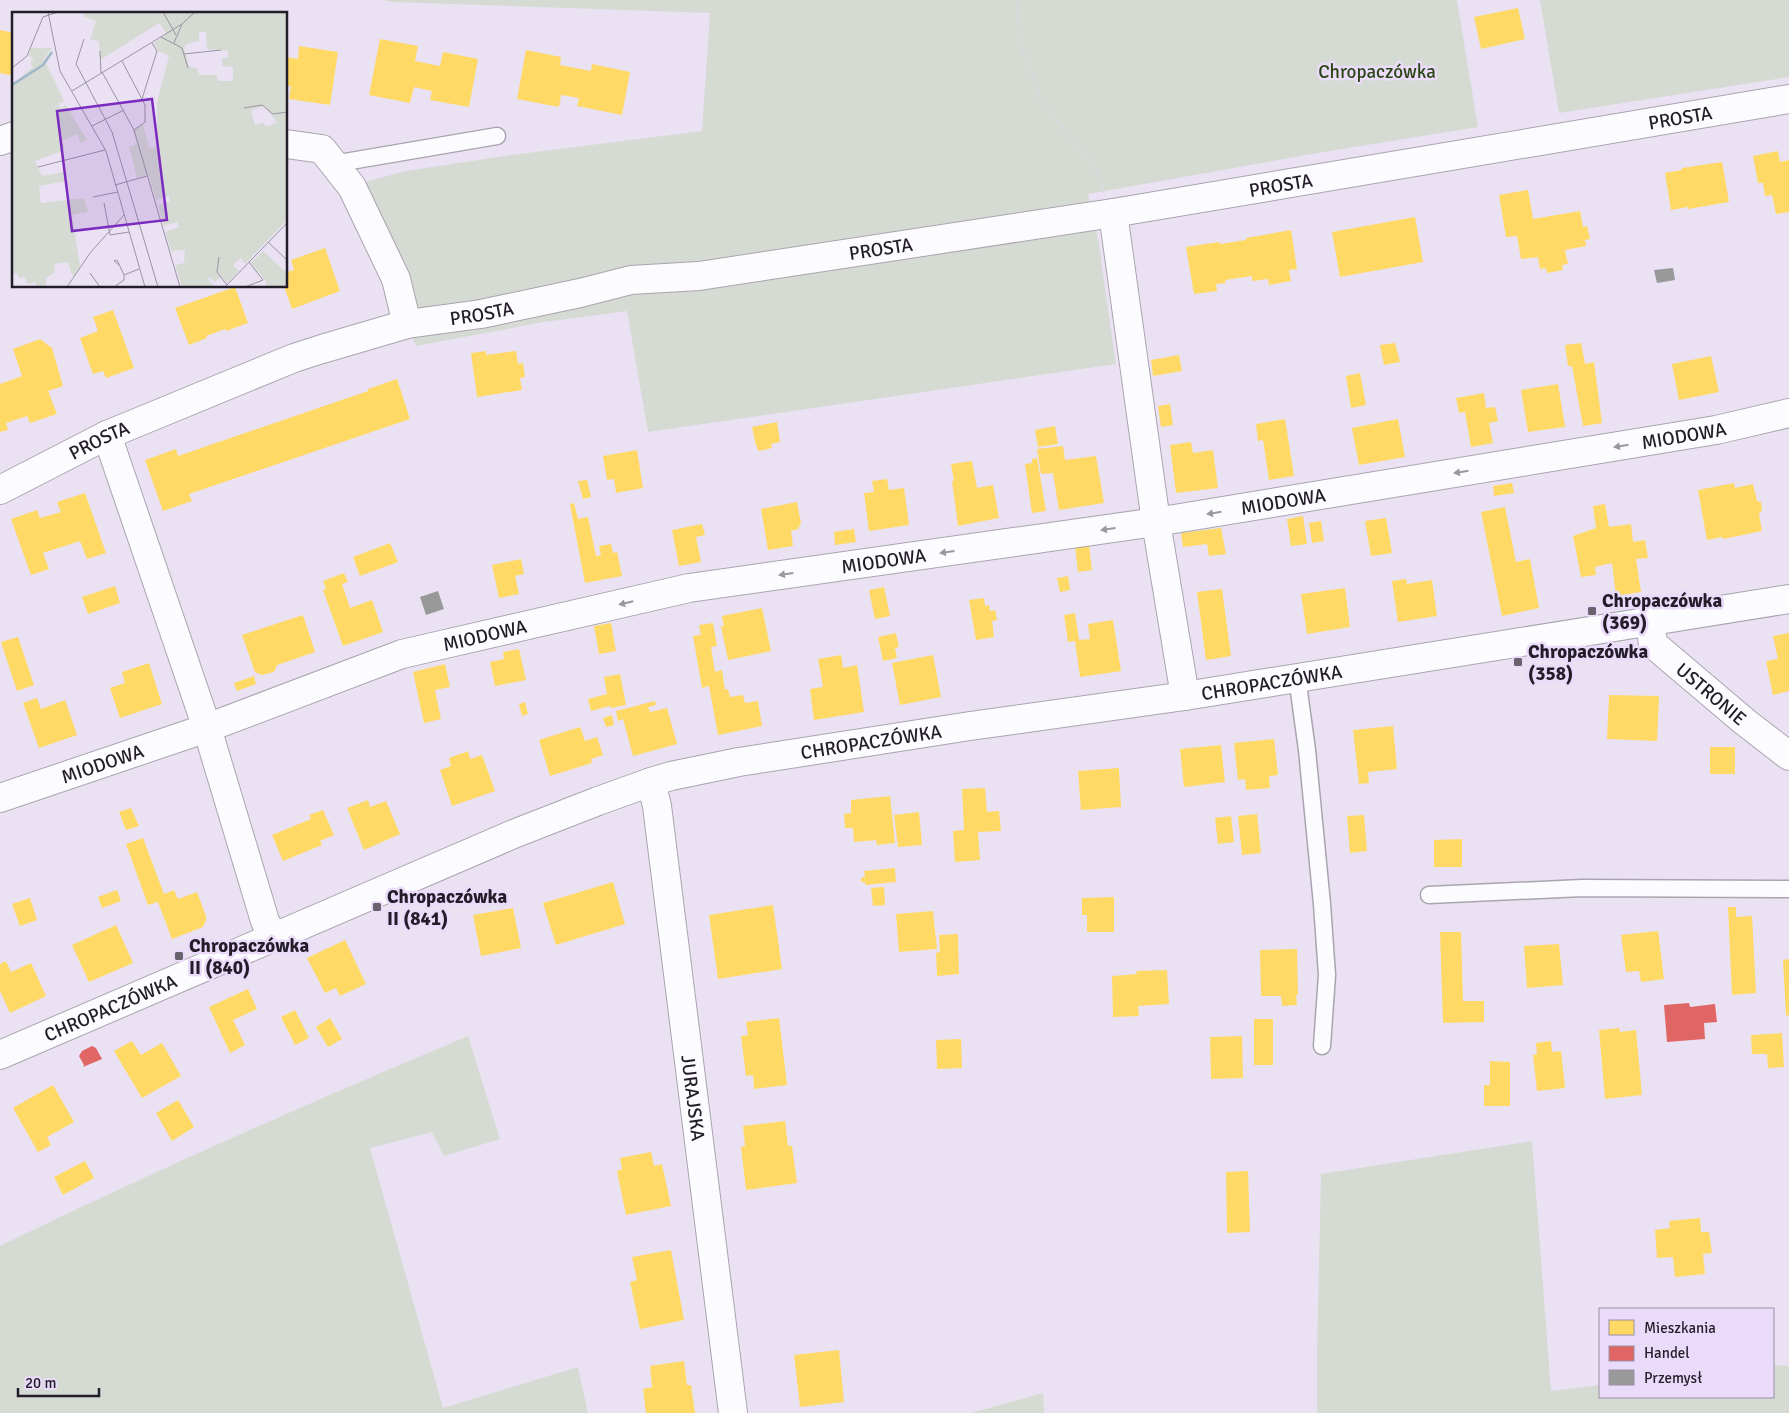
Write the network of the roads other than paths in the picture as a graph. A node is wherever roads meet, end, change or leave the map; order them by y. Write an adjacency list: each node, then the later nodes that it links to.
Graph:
1 (1789, 99): 7 (street, PROSTA)
2 (497, 136): 6 (lane)
3 (12, 137): 4 (street)
4 (0, 141)
5 (288, 145): 6 (street)
6 (328, 156): 8 (street)
7 (1113, 214): 8 (street, PROSTA); 12 (street)
8 (407, 324): 10 (street, PROSTA)
9 (1789, 413): 12 (street, MIODOWA, one-way to 12)
10 (108, 435): 11 (street, PROSTA); 17 (street)
11 (0, 490)
12 (1156, 522): 16 (street); 17 (street, MIODOWA, one-way to 17)
13 (1789, 599): 14 (street, CHROPACZÓWKA)
14 (1650, 622): 15 (street, CHROPACZÓWKA); 18 (street, USTRONIE)
15 (1297, 677): 16 (street, CHROPACZÓWKA); 24 (lane)
16 (1185, 696): 19 (street, CHROPACZÓWKA)
17 (207, 728): 20 (street, MIODOWA); 23 (street)
18 (1789, 756)
19 (651, 782): 23 (street, CHROPACZÓWKA); 26 (street, JURAJSKA)
20 (0, 798)
21 (1789, 889): 22 (lane)
22 (1429, 895)
23 (273, 937): 25 (street, CHROPACZÓWKA)
24 (1322, 1046)
25 (0, 1055)
26 (732, 1413)

